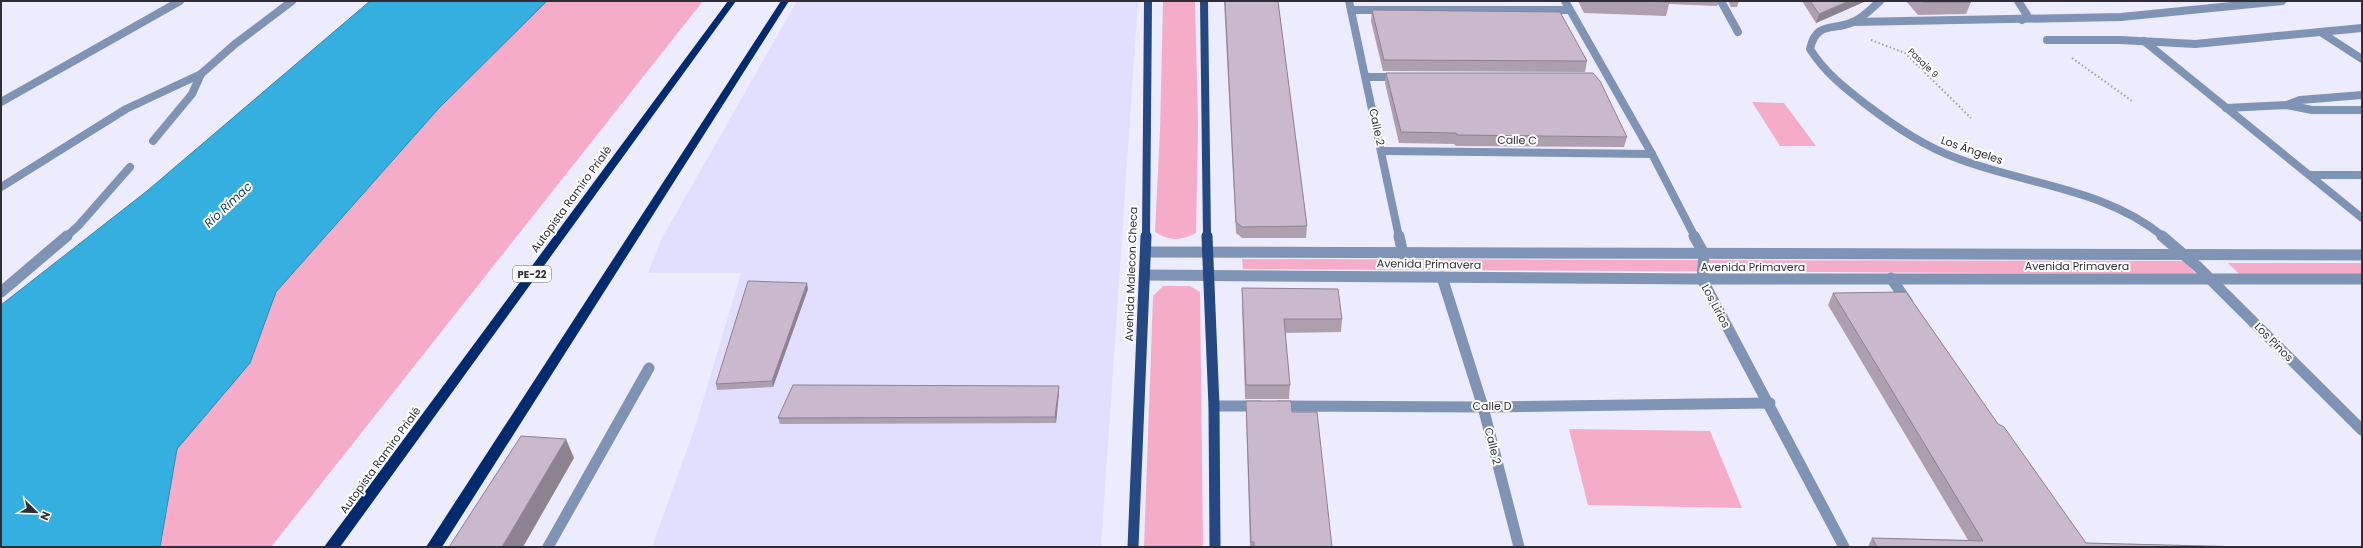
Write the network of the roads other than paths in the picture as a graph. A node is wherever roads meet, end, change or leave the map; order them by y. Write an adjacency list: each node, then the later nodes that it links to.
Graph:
1 (180, 1): 26 (street)
2 (292, 1): 22 (street)
3 (732, 1): 58 (highway, Autopista Ramiro Prialé / PE-22)
4 (785, 1): 59 (highway)
5 (1148, 1): 38 (main road, Avenida Malecon Checa)
6 (1204, 1): 39 (main road)
7 (1565, 1): 13 (street)
8 (1721, 1): 17 (street)
9 (1880, 1): 15 (street, Los Ángeles)
10 (2018, 1): 14 (street)
11 (2282, 1): 14 (street)
12 (1350, 5): 13 (street); 23 (street, Calle 2)
13 (1569, 10): 32 (street)
14 (2022, 20): 15 (street)
15 (1853, 22): 42 (street, Los Ángeles)
16 (2362, 28): 18 (street)
17 (1738, 32)
18 (2322, 33): 20 (street); 21 (street)
19 (2048, 40): 20 (street)
20 (2144, 41): 28 (street)
21 (2362, 59)
22 (201, 74): 30 (street); 36 (street)
23 (1366, 77): 24 (street); 31 (street, Calle 2)
24 (1405, 77)
25 (2362, 95): 27 (street)
26 (1, 102)
27 (2287, 105): 28 (street); 29 (street)
28 (2226, 108): 34 (street)
29 (2362, 110)
30 (153, 141)
31 (1382, 151): 32 (street, Calle C); 40 (street, Calle 2)
32 (1652, 154): 41 (street)
33 (130, 167): 51 (street)
34 (2310, 175): 35 (street); 37 (street)
35 (2362, 175)
36 (1, 187)
37 (2362, 218)
38 (1146, 252): 39 (street, Avenida Primavera); 45 (main road, Avenida Malecon Checa)
39 (1208, 252): 40 (street, Avenida Primavera); 44 (main road)
40 (1403, 254): 41 (street, Avenida Primavera)
41 (1704, 254): 42 (street, Avenida Primavera); 49 (street, Los Lirios)
42 (2185, 255): 43 (street, Avenida Primavera); 48 (street, Los Pinos)
43 (2362, 255)
44 (1208, 274): 45 (street, Avenida Primavera); 46 (street, Avenida Primavera); 55 (main road)
45 (1145, 275): 61 (main road, Avenida Malecon Checa)
46 (1442, 277): 49 (street, Avenida Primavera); 56 (street, Calle 2)
47 (1891, 278): 48 (street, Avenida Primavera); 49 (street, Avenida Primavera); 52 (street)
48 (2209, 278): 50 (street, Avenida Primavera); 57 (street, Los Pinos)
49 (1702, 279): 54 (street, Los Lirios)
50 (2362, 280)
51 (1, 292)
52 (1914, 312)
53 (649, 368): 60 (street)
54 (1770, 403): 56 (street, Calle D); 64 (street, Los Lirios)
55 (1214, 406): 56 (street, Calle D); 62 (main road)
56 (1483, 407): 63 (street, Calle 2)
57 (2362, 430)
58 (332, 547)
59 (434, 547)
60 (548, 547)
61 (1133, 547)
62 (1215, 547)
63 (1519, 547)
64 (1844, 547)

